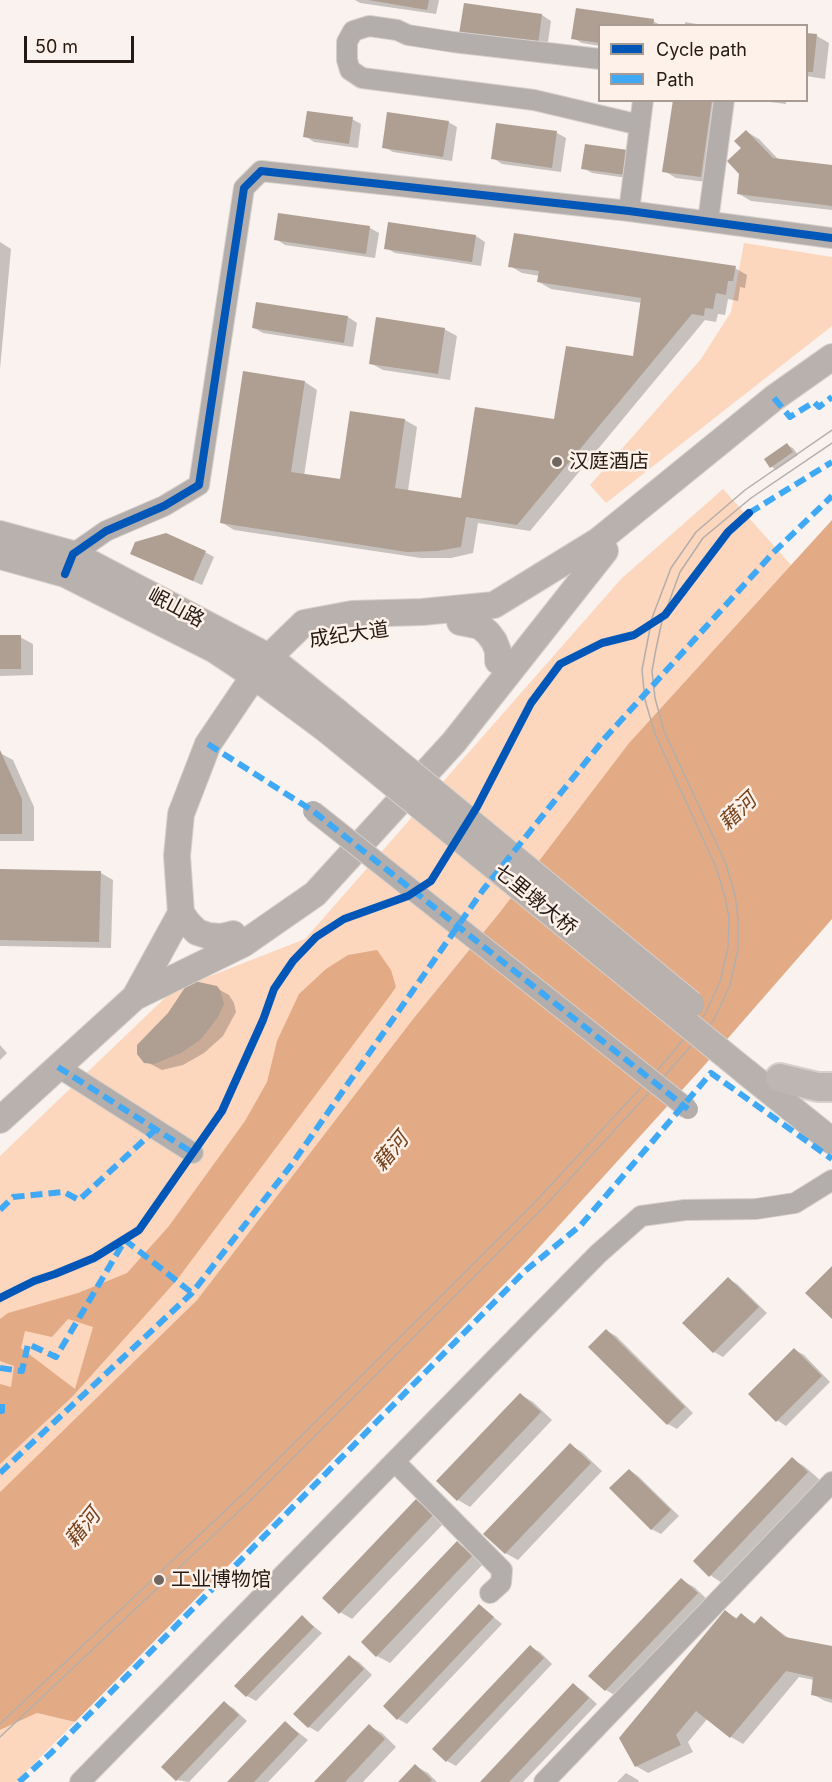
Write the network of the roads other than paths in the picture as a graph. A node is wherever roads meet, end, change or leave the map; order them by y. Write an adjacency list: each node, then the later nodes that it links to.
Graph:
1 (598, 59): 4 (street)
2 (643, 102): 4 (street)
3 (724, 102): 6 (street)
4 (640, 125): 5 (street)
5 (629, 211): 6 (street); 13 (street)
6 (708, 221): 7 (street)
7 (832, 238)
8 (832, 357): 11 (main road, 成纪大道)
9 (832, 375): 11 (main road, 成纪大道)
10 (0, 534): 13 (main road, 岷山路)
11 (596, 550): 14 (main road, 成纪大道); 17 (main road, 成纪大道); 22 (main road)
12 (0, 556): 13 (main road, 岷山路)
13 (69, 564): 17 (main road, 岷山路)
14 (564, 578): 15 (main road, 成纪大道); 16 (main road)
15 (460, 622): 16 (main road); 17 (main road, 成纪大道)
16 (498, 661): 21 (main road)
17 (261, 666): 18 (main road, 岷山路); 20 (main road)
18 (330, 719): 23 (main road, 七里墩大桥, bridge)
19 (313, 811): 27 (street, bridge)
20 (181, 913): 21 (main road); 22 (main road)
21 (233, 934): 22 (main road)
22 (140, 989): 24 (main road)
23 (751, 1065): 25 (main road); 30 (main road)
24 (58, 1067): 28 (main road); 31 (street)
25 (780, 1078): 26 (highway); 29 (main road)
26 (832, 1087)
27 (687, 1110)
28 (0, 1120)
29 (832, 1121)
30 (832, 1141)
31 (193, 1153)
32 (832, 1180): 33 (street)
33 (394, 1461): 35 (street); 36 (street)
34 (832, 1482): 37 (street)
35 (490, 1593)
36 (80, 1782)
37 (544, 1782)

